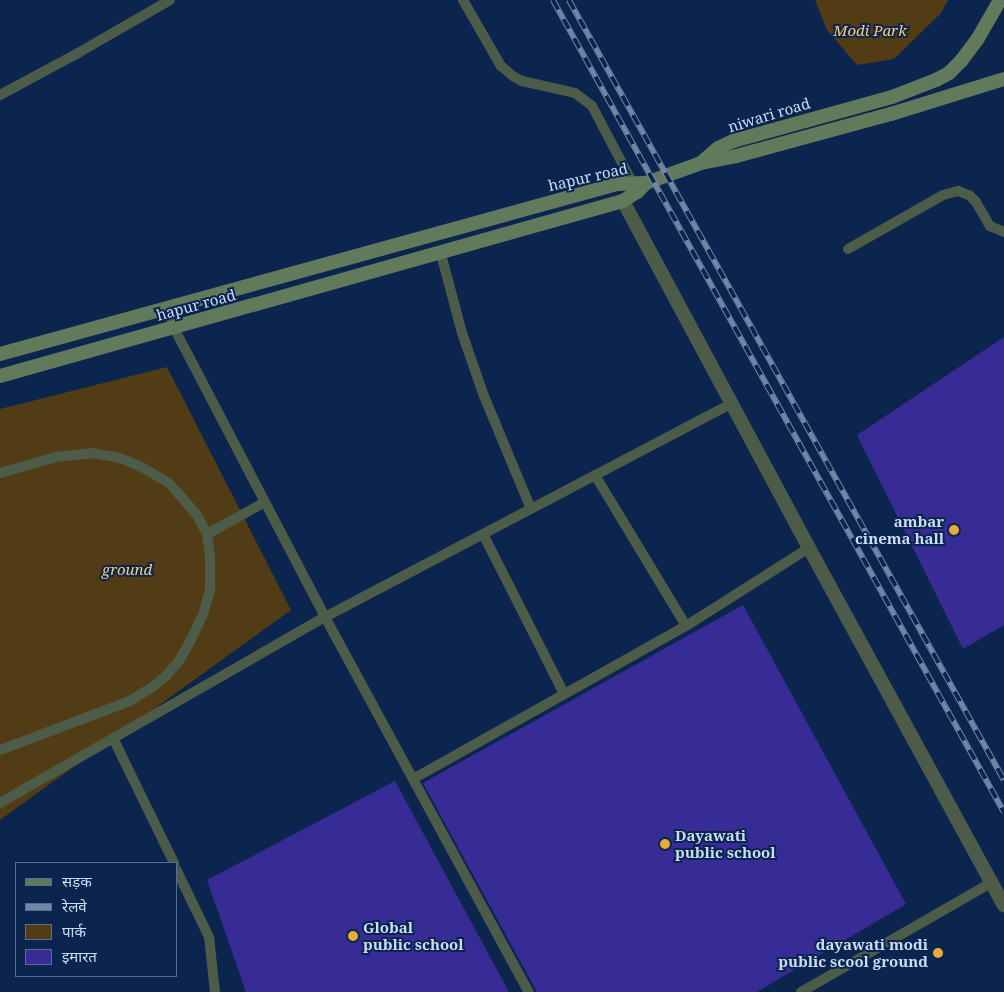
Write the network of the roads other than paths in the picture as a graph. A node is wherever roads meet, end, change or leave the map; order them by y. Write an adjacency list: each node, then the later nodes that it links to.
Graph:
1 (170, 0): 5 (lane)
2 (463, 0): 7 (lane)
3 (1000, 0): 6 (main road, niwari road)
4 (1004, 79): 6 (main road, niwari road)
5 (0, 94)
6 (701, 162): 8 (main road)
7 (632, 182): 8 (main road, hapur road); 13 (main road, hapur road)
8 (646, 183): 9 (main road, hapur road)
9 (622, 201): 12 (main road, hapur road); 19 (street)
10 (1004, 232): 11 (lane)
11 (848, 249)
12 (440, 254): 14 (main road, hapur road); 23 (lane)
13 (251, 284): 14 (main road); 15 (main road, hapur road)
14 (256, 305): 16 (main road, hapur road)
15 (168, 307): 16 (lane); 17 (main road, hapur road)
16 (174, 328): 18 (main road, hapur road); 22 (lane)
17 (0, 354)
18 (0, 376)
19 (732, 403): 21 (lane); 26 (street)
20 (0, 473): 24 (lane)
21 (595, 476): 23 (lane); 28 (lane)
22 (265, 502): 24 (lane); 27 (lane)
23 (531, 509): 25 (lane)
24 (207, 534): 31 (lane)
25 (483, 534): 27 (lane); 29 (lane)
26 (808, 548): 28 (lane); 36 (street)
27 (325, 617): 30 (lane); 32 (lane)
28 (686, 626): 29 (lane)
29 (564, 694): 32 (lane)
30 (113, 738): 33 (lane); 34 (lane)
31 (0, 750)
32 (413, 778): 39 (lane)
33 (0, 803)
34 (174, 862)
35 (178, 873): 38 (lane)
36 (992, 882): 37 (street); 40 (lane)
37 (1004, 905)
38 (215, 992)
39 (529, 992)
40 (802, 992)

